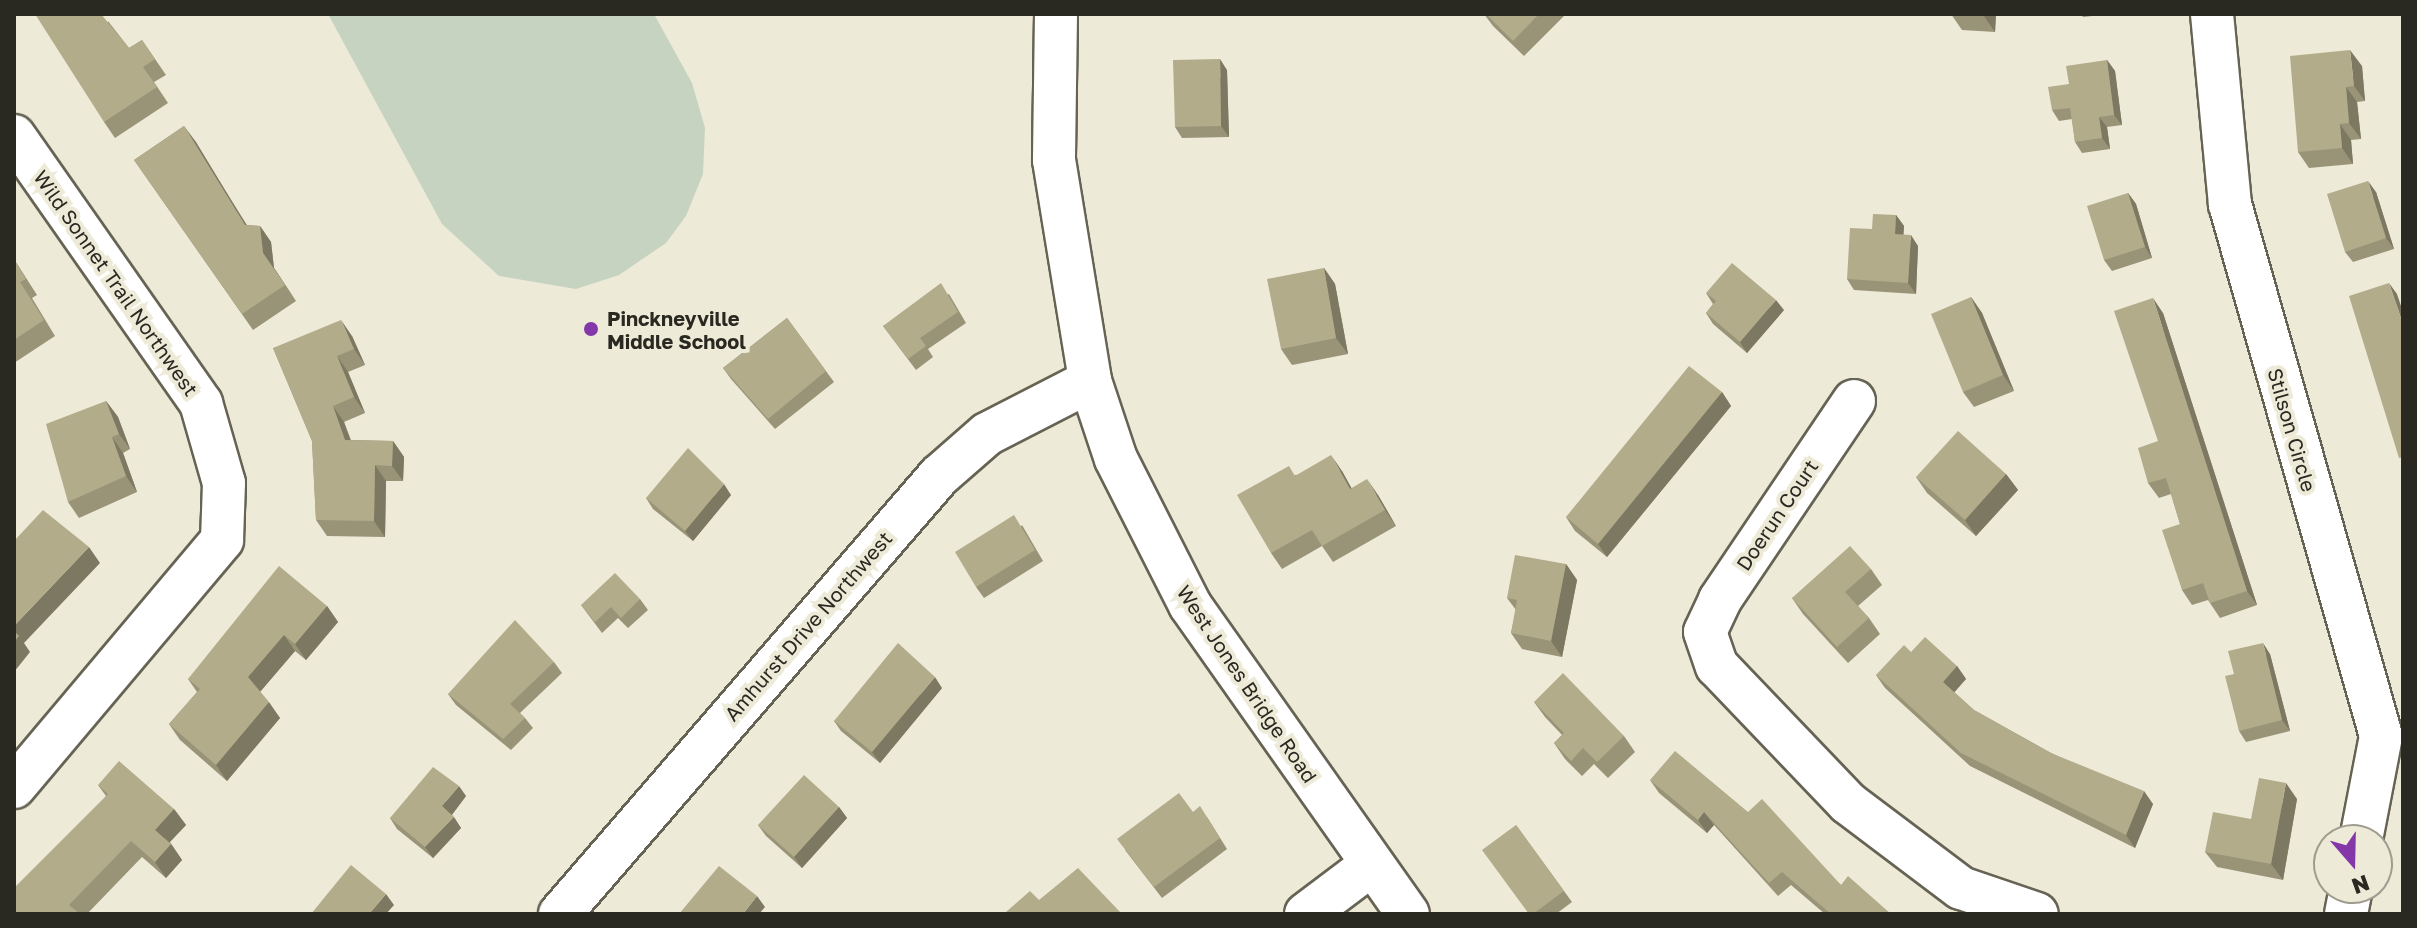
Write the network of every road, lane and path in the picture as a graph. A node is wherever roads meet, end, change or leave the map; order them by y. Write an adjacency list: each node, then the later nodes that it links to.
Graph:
1 (1056, 14): 4 (street, West Jones Bridge Road)
2 (2212, 14): 6 (street, Stilson Circle)
3 (19, 156): 7 (street, Wild Sonnet Trail Northwest)
4 (1090, 381): 9 (street, West Jones Bridge Road); 10 (street, Amhurst Drive Northwest)
5 (1854, 401): 13 (street, Doerun Court)
6 (2392, 734): 8 (street, Stilson Circle)
7 (14, 787)
8 (2366, 824)
9 (1371, 865): 11 (street); 12 (street, West Jones Bridge Road)
10 (560, 914)
11 (1306, 914)
12 (1408, 914)
13 (2037, 914)

